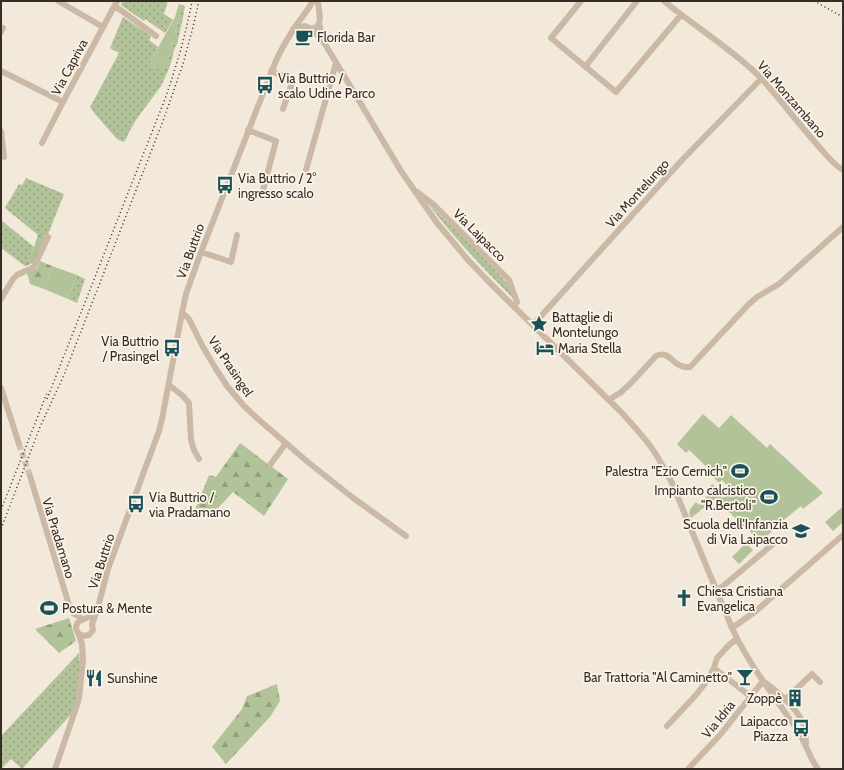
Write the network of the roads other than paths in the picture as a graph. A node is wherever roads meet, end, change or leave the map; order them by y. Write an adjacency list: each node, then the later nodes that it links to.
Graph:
1 (58, 1): 14 (street)
2 (313, 1): 8 (street, Via Buttrio)
3 (318, 1): 10 (street)
4 (581, 1): 20 (street)
5 (637, 1): 20 (street)
6 (664, 1): 9 (street, Via Monzambano)
7 (116, 4): 14 (street, Via Capriva); 17 (street)
8 (307, 12): 10 (street); 11 (street, Via Buttrio)
9 (681, 15): 20 (street); 23 (street, Via Monzambano)
10 (319, 16): 12 (street)
11 (302, 18): 13 (street); 15 (street, Via Buttrio)
12 (319, 24): 16 (street); 18 (street, Via Laipacco)
13 (305, 26): 15 (street); 16 (street)
14 (103, 27): 24 (street, Via Capriva)
15 (293, 29): 22 (street, Via Buttrio)
16 (312, 29): 18 (street, Via Laipacco)
17 (156, 36)
18 (325, 44): 19 (street, Via Laipacco)
19 (336, 63): 30 (street); 32 (street, Via Laipacco)
20 (585, 67)
21 (1, 71): 24 (street)
22 (272, 71): 25 (street); 26 (street, Via Buttrio)
23 (761, 78): 31 (street, Via Monzambano); 41 (street, Via Montelungo)
24 (62, 102): 28 (street, Via Capriva)
25 (283, 109)
26 (248, 130): 33 (street); 37 (street, Via Buttrio)
27 (1, 131): 29 (street)
28 (42, 143)
29 (4, 157)
30 (306, 170)
31 (843, 170)
32 (412, 189): 39 (street, Via Laipacco); 39 (street, Via Laipacco)
33 (262, 194)
34 (843, 227): 44 (street)
35 (237, 235): 37 (street)
36 (48, 237): 38 (street)
37 (201, 252): 40 (street, Via Buttrio)
38 (1, 299)
39 (514, 306): 41 (street, Via Laipacco)
40 (182, 313): 42 (street, Via Buttrio); 45 (street, Via Prasingel)
41 (533, 325): 44 (street, Via Laipacco)
42 (169, 385): 47 (street); 55 (street, Via Buttrio)
43 (1, 388): 46 (street)
44 (610, 400): 53 (street, Via Laipacco)
45 (286, 443): 48 (street); 50 (street, Via Prasingel)
46 (19, 444)
47 (199, 459)
48 (270, 465)
49 (30, 476): 54 (street, Via Pradamano)
50 (406, 536)
51 (843, 536): 59 (street)
52 (773, 544): 53 (street)
53 (717, 590): 59 (street, Via Laipacco)
54 (69, 605): 56 (street, Via Pradamano); 58 (street, Via Pradamano)
55 (98, 606): 56 (street, Via Buttrio); 57 (street, Via Buttrio)
56 (83, 619): 57 (street); 58 (street, Via Buttrio)
57 (92, 624): 60 (street, Via Buttrio)
58 (76, 627): 61 (street, Via Buttrio)
59 (732, 628): 62 (street, Via Laipacco)
60 (91, 634): 61 (street); 63 (street, Via Buttrio)
61 (79, 635): 63 (street, Via Buttrio)
62 (737, 639): 64 (street); 65 (street, Via Laipacco)
63 (83, 658): 72 (street, Via Buttrio)
64 (714, 668): 67 (street); 69 (street)
65 (763, 681): 67 (street, Via Idria); 68 (street, Via Laipacco); 70 (street, Via Laipacco)
66 (820, 682): 68 (street)
67 (750, 696): 73 (street, Via Idria)
68 (785, 700): 70 (street, Via Laipacco)
69 (667, 726)
70 (806, 744): 71 (street, Via Laipacco)
71 (816, 768)
72 (55, 769)
73 (688, 769)

